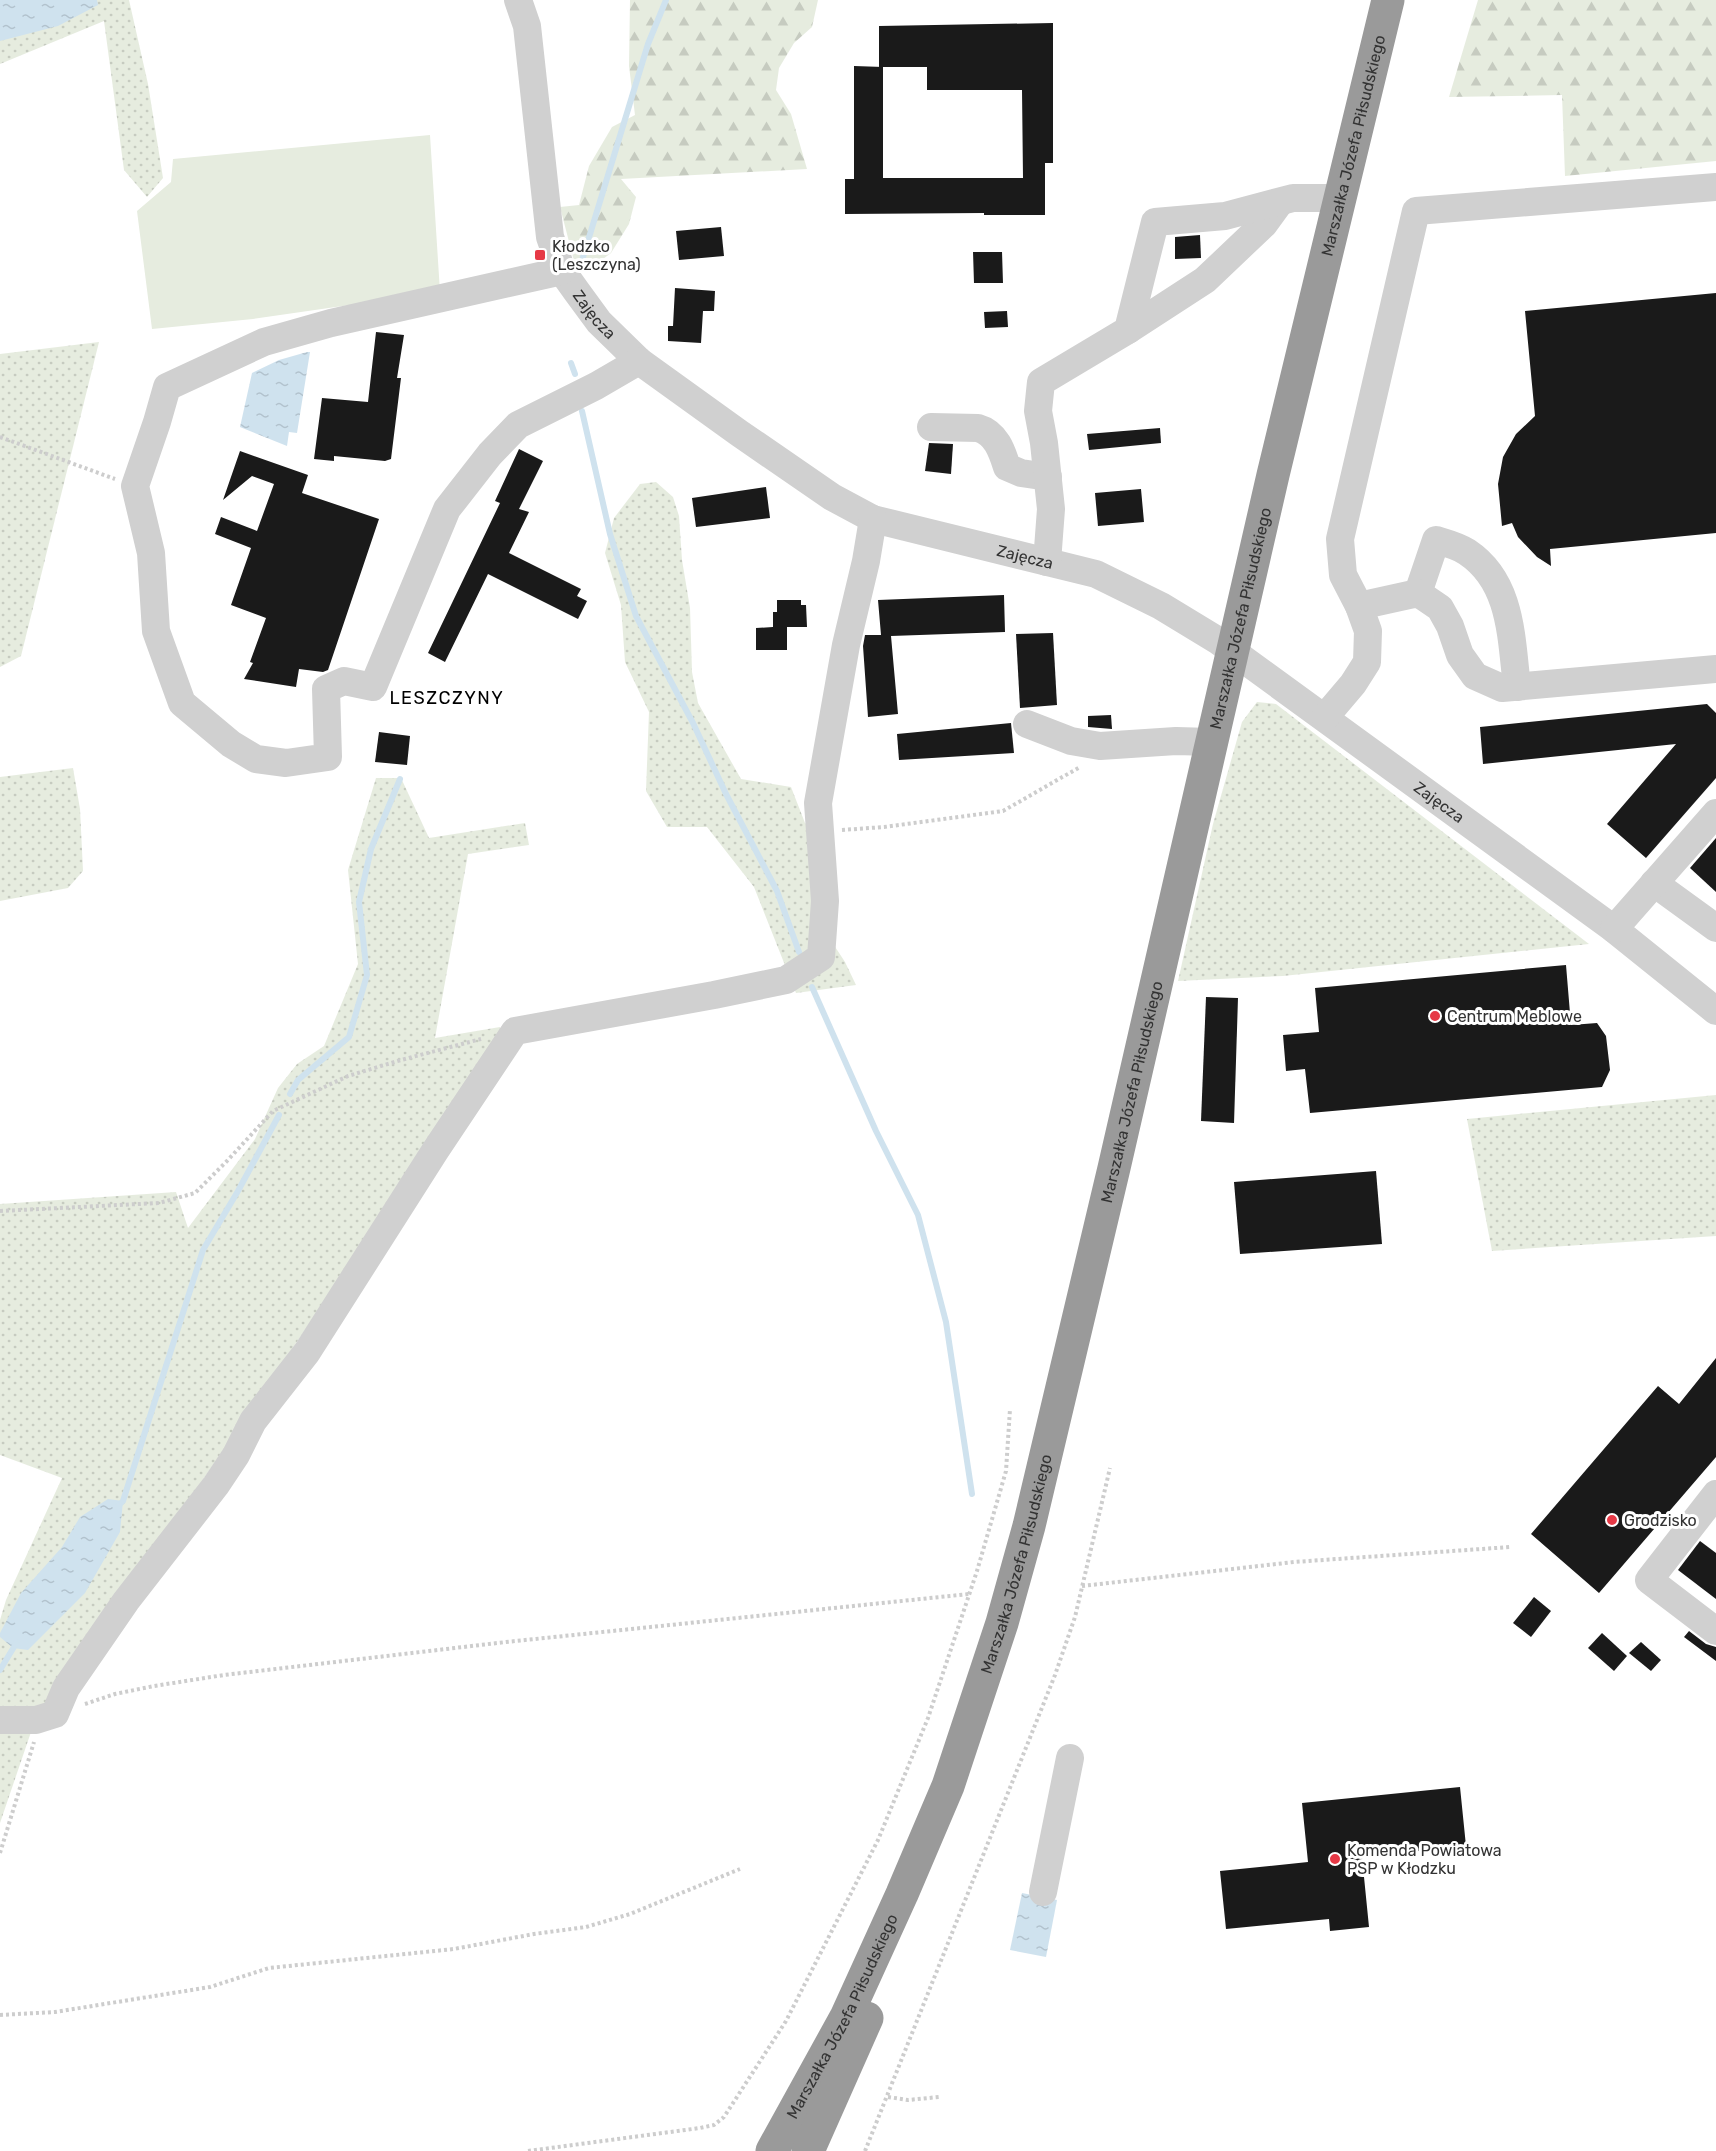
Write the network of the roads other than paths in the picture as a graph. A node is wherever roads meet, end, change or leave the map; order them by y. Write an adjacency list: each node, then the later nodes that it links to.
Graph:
1 (518, 0): 6 (street, Zajęcza)
2 (1388, 0): 4 (highway, Marszałka Józefa Piłsudskiego)
3 (1716, 187): 14 (street)
4 (1340, 198): 5 (street); 15 (highway, Marszałka Józefa Piłsudskiego)
5 (1280, 202): 7 (street); 7 (street)
6 (562, 271): 8 (street, Zajęcza); 8 (street)
7 (1128, 330): 10 (street)
8 (639, 361): 11 (street, Zajęcza)
9 (931, 427): 10 (street)
10 (1048, 477): 12 (street)
11 (873, 519): 12 (street, Zajęcza); 29 (street)
12 (1047, 562): 15 (street, Zajęcza)
13 (1418, 593): 14 (street); 17 (street); 17 (street)
14 (1359, 606): 18 (street)
15 (1234, 652): 18 (street, Zajęcza); 20 (highway, Marszałka Józefa Piłsudskiego)
16 (1716, 669): 17 (street)
17 (1517, 687)
18 (1325, 717): 24 (street, Zajęcza)
19 (1027, 724): 20 (street)
20 (1212, 742): 31 (highway, Marszałka Józefa Piłsudskiego)
21 (1716, 813): 22 (street)
22 (1654, 883): 23 (street); 24 (street)
23 (1716, 928)
24 (1614, 929): 25 (street, Zajęcza)
25 (1716, 1011)
26 (1716, 1494): 27 (street)
27 (1707, 1523): 28 (street)
28 (1716, 1631)
29 (0, 1720)
30 (1070, 1758): 32 (street)
31 (948, 1786): 33 (highway, Marszałka Józefa Piłsudskiego); 34 (highway)
32 (1043, 1892)
33 (772, 2151)
34 (808, 2151)

